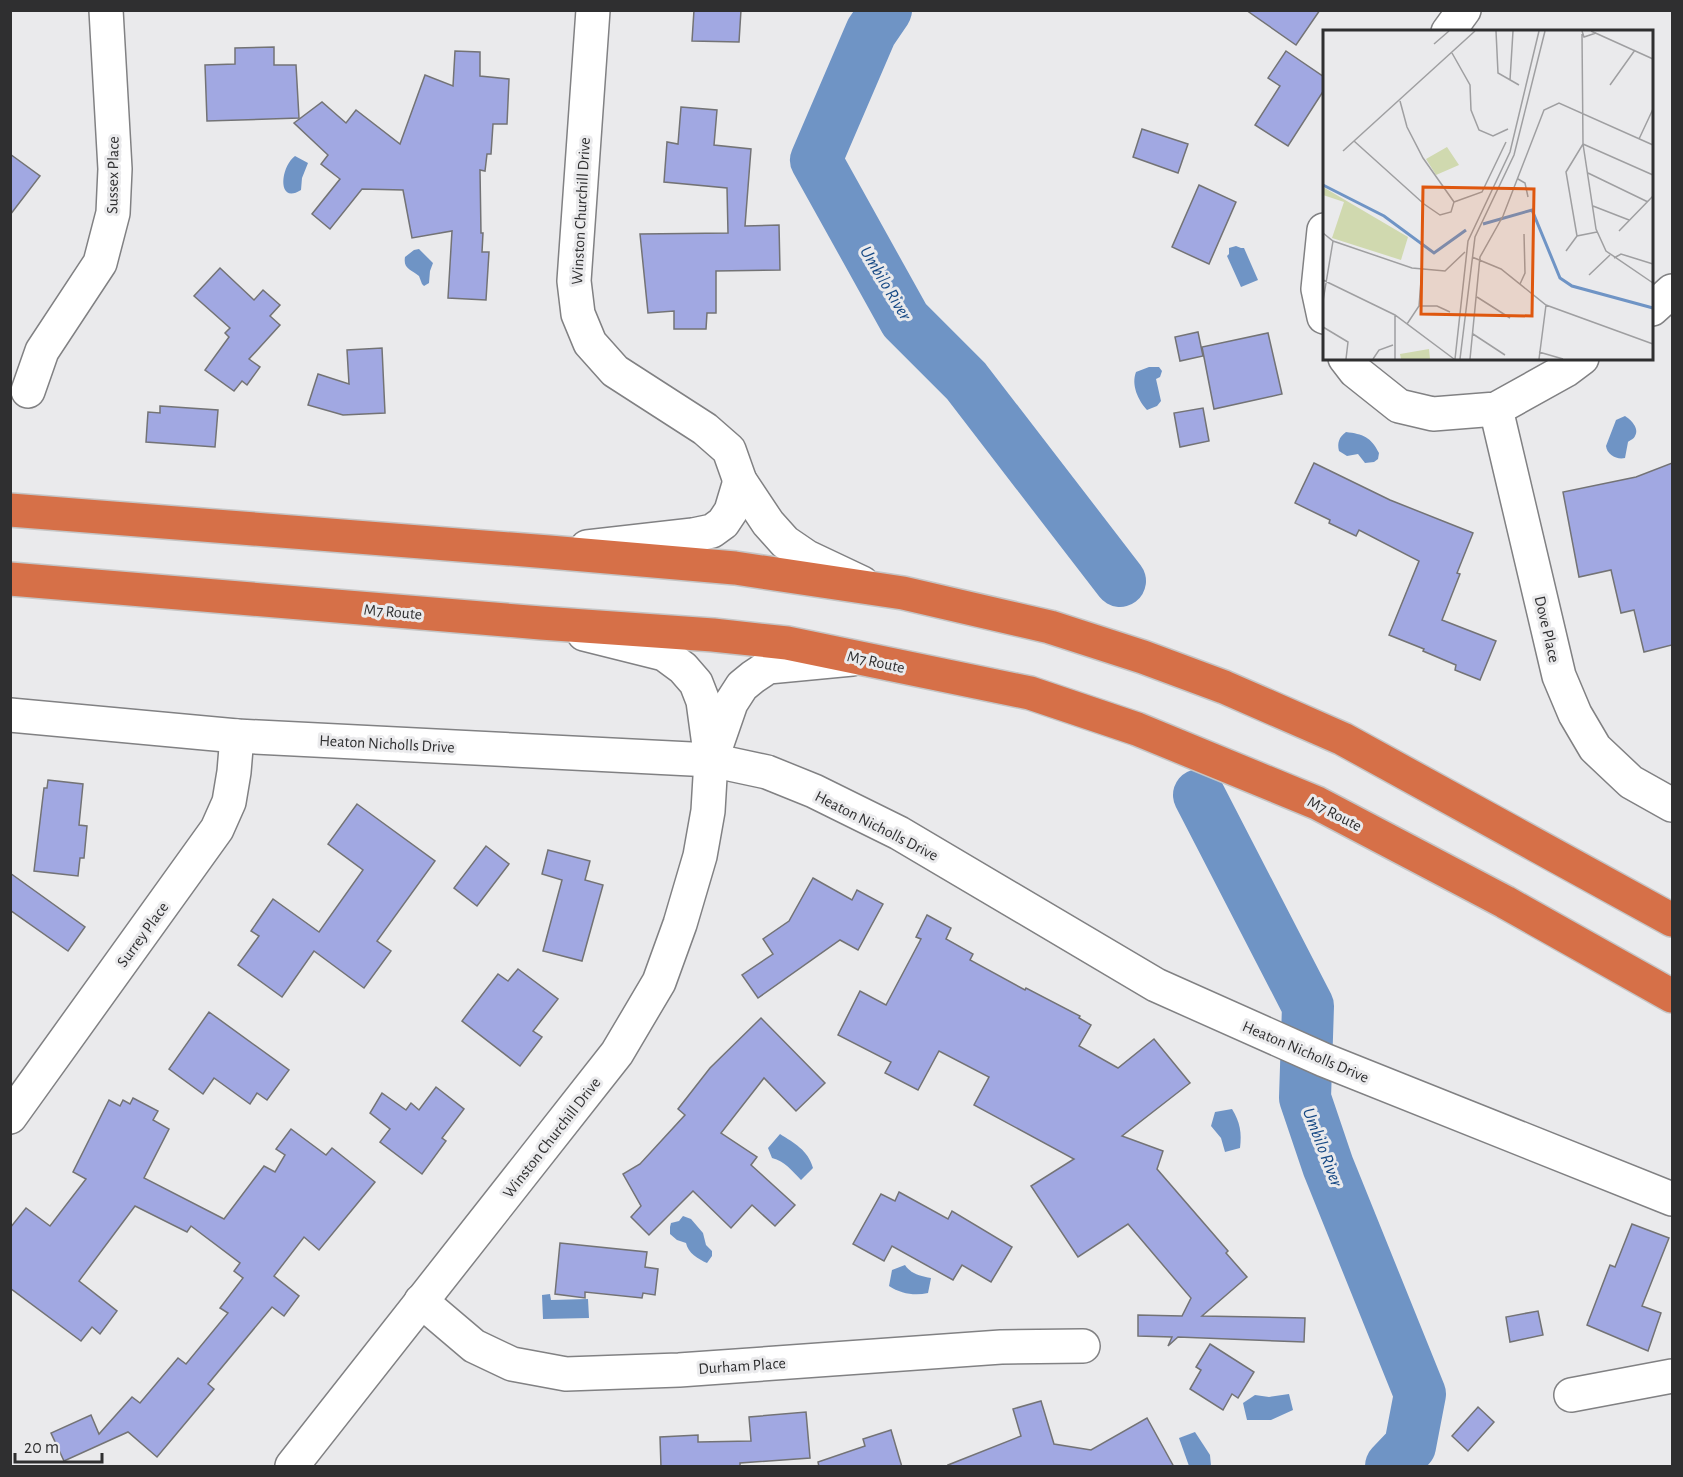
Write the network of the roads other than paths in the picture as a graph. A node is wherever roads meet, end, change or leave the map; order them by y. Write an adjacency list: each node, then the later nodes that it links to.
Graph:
1 (106, 10): 11 (street, Sussex Place)
2 (593, 10): 13 (street, Winston Churchill Drive)
3 (1464, 10): 4 (street)
4 (1449, 30)
5 (1323, 240): 8 (street)
6 (1672, 291): 7 (street)
7 (1653, 308)
8 (1323, 312)
9 (1347, 360): 12 (street)
10 (1579, 360): 12 (street)
11 (28, 390)
12 (1496, 409): 23 (street, Dove Place)
13 (740, 481): 15 (street); 17 (street, Winston Churchill Drive)
14 (10, 510): 15 (highway)
15 (549, 552): 17 (highway)
16 (10, 579): 18 (highway, M7 Route)
17 (871, 587): 24 (highway)
18 (541, 623): 19 (highway, M7 Route); 22 (street)
19 (865, 658): 22 (street); 25 (highway, M7 Route)
20 (10, 715): 21 (street, Heaton Nicholls Drive)
21 (237, 736): 22 (street, Heaton Nicholls Drive); 26 (street, Surrey Place)
22 (711, 760): 27 (street, Heaton Nicholls Drive); 28 (street, Winston Churchill Drive)
23 (1672, 805)
24 (1672, 920)
25 (1672, 996)
26 (10, 1117)
27 (1672, 1199)
28 (422, 1301): 29 (street, Durham Place); 32 (street, Winston Churchill Drive)
29 (1083, 1346)
30 (1672, 1376): 31 (street)
31 (1571, 1395)
32 (292, 1467)

